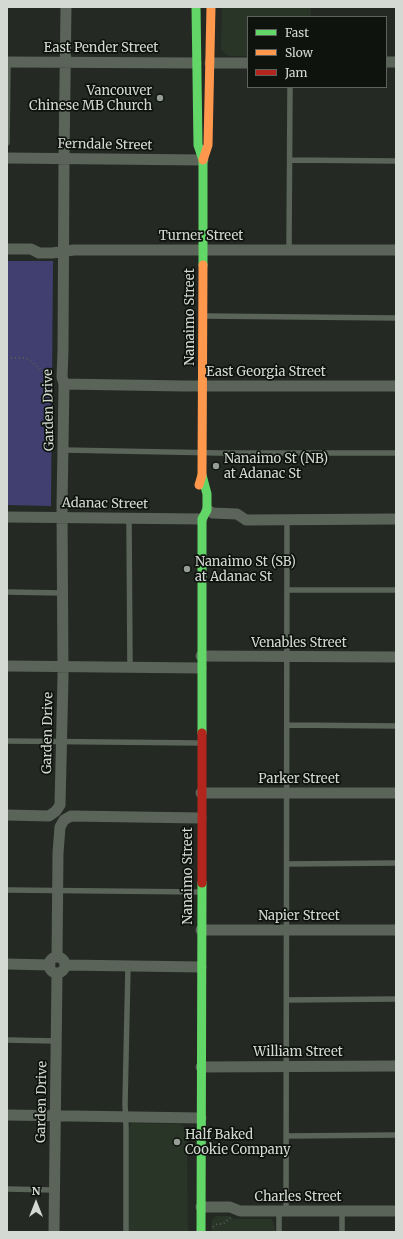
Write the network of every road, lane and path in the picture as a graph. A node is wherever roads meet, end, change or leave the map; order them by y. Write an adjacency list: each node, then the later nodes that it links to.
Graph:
1 (66, 7): 5 (street, Garden Drive)
2 (196, 7): 6 (main road, Nanaimo Street)
3 (211, 7): 7 (main road, Nanaimo Street)
4 (7, 62): 5 (street, East Pender Street); 10 (lane)
5 (66, 62): 6 (street, East Pender Street); 12 (street, Garden Drive)
6 (196, 63): 13 (main road, Nanaimo Street)
7 (210, 63): 8 (street); 13 (main road, Nanaimo Street)
8 (247, 63)
9 (290, 88): 14 (lane)
10 (7, 143)
11 (7, 158): 12 (street, Ferndale Street)
12 (64, 158): 13 (street, Ferndale Street); 20 (street, Garden Drive)
13 (203, 160): 17 (main road, Nanaimo Street)
14 (290, 160): 15 (lane); 18 (lane)
15 (396, 161)
16 (7, 249): 20 (street, Turner Street)
17 (204, 250): 18 (street, Turner Street); 20 (street, Turner Street); 21 (main road, Nanaimo Street)
18 (288, 250): 19 (street, Turner Street)
19 (396, 250)
20 (63, 251): 25 (street, Garden Drive)
21 (203, 316): 22 (lane); 26 (main road, Nanaimo Street)
22 (396, 318)
23 (7, 358): 24 (path)
24 (59, 372)
25 (64, 384): 26 (street, East Georgia Street); 28 (street, Garden Drive)
26 (203, 386): 27 (street, East Georgia Street); 29 (main road, Nanaimo Street)
27 (396, 386)
28 (63, 450): 29 (lane); 35 (street, Garden Drive)
29 (202, 452): 30 (lane); 31 (main road, Nanaimo Street)
30 (396, 453)
31 (202, 475): 32 (main road, Nanaimo Street); 33 (main road, Nanaimo Street)
32 (197, 494)
33 (202, 513): 36 (street, Adanac Street); 38 (street, Adanac Street); 43 (main road, Nanaimo Street)
34 (7, 517): 35 (street, Adanac Street)
35 (62, 518): 36 (street, Adanac Street); 42 (street, Garden Drive)
36 (129, 518): 48 (lane)
37 (396, 519): 38 (street, Adanac Street)
38 (287, 520): 39 (lane)
39 (288, 590): 40 (lane); 44 (lane)
40 (396, 590)
41 (7, 592): 42 (lane)
42 (63, 592): 47 (street, Garden Drive)
43 (201, 656): 44 (street, Venables Street); 49 (main road, Nanaimo Street)
44 (287, 657): 45 (street, Venables Street); 50 (lane)
45 (396, 657)
46 (7, 666): 47 (street)
47 (63, 667): 48 (street); 53 (street, Garden Drive)
48 (130, 668): 49 (street)
49 (201, 668): 54 (main road, Nanaimo Street)
50 (287, 725): 51 (lane); 57 (lane)
51 (396, 726)
52 (7, 741): 53 (lane)
53 (62, 742): 54 (lane); 58 (street, Garden Drive)
54 (202, 743): 55 (main road, Nanaimo Street)
55 (201, 793): 57 (street, Parker Street); 59 (main road, Nanaimo Street)
56 (396, 793): 57 (street, Parker Street)
57 (287, 794): 61 (lane)
58 (7, 815)
59 (201, 818): 63 (street, Garden Drive); 64 (main road, Nanaimo Street)
60 (396, 863): 61 (lane)
61 (287, 864): 67 (lane)
62 (7, 890): 63 (lane)
63 (58, 890): 64 (lane); 69 (street, Garden Drive)
64 (201, 892): 65 (main road, Nanaimo Street)
65 (201, 930): 67 (street, Napier Street); 71 (main road, Nanaimo Street)
66 (396, 930): 67 (street, Napier Street)
67 (287, 931): 73 (lane)
68 (7, 964): 69 (street)
69 (57, 965): 70 (street); 75 (street, Garden Drive)
70 (128, 966): 71 (street); 81 (lane)
71 (201, 967): 78 (main road, Nanaimo Street)
72 (396, 999): 73 (lane)
73 (287, 1000): 76 (lane)
74 (7, 1040): 75 (lane)
75 (56, 1041): 80 (street, Garden Drive)
76 (287, 1066): 77 (street, William Street); 78 (street, William Street); 84 (lane)
77 (396, 1066)
78 (201, 1067): 82 (main road, Nanaimo Street)
79 (7, 1115): 80 (street)
80 (56, 1116): 81 (street); 86 (street, Garden Drive)
81 (126, 1117): 82 (street); 93 (lane)
82 (201, 1118): 87 (main road, Nanaimo Street)
83 (396, 1135): 84 (lane)
84 (287, 1136): 89 (lane)
85 (7, 1189): 86 (lane)
86 (54, 1190): 92 (street, Garden Drive)
87 (201, 1207): 88 (street, Charles Street); 94 (main road, Nanaimo Street)
88 (240, 1210): 89 (street, Charles Street); 95 (path)
89 (283, 1211): 90 (street, Charles Street); 96 (lane)
90 (342, 1211): 91 (street, Charles Street); 97 (lane)
91 (396, 1212)
92 (54, 1232)
93 (126, 1232)
94 (201, 1232)
95 (213, 1232)
96 (279, 1232)
97 (342, 1232)

